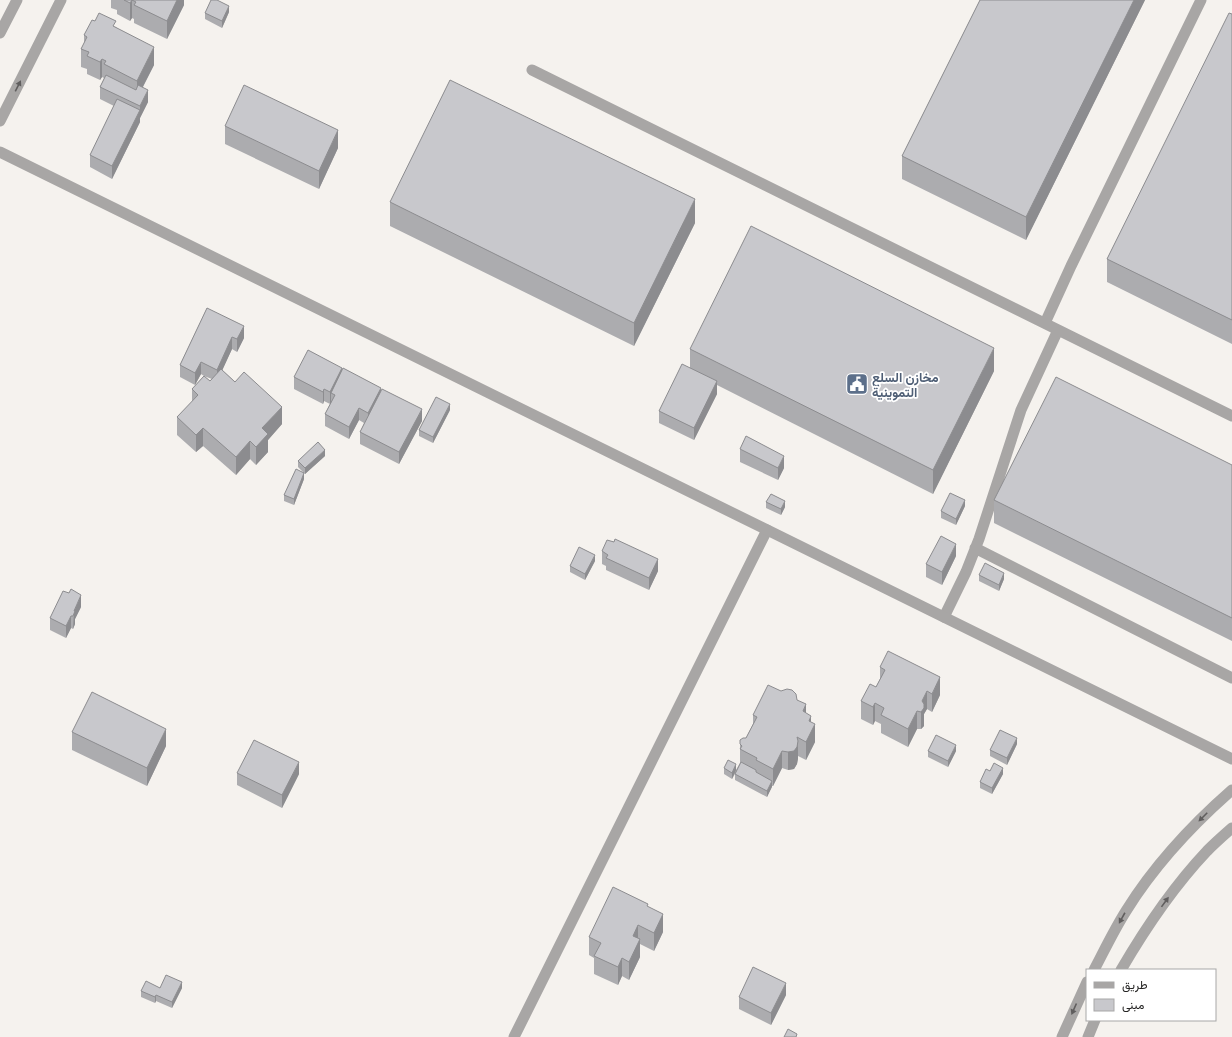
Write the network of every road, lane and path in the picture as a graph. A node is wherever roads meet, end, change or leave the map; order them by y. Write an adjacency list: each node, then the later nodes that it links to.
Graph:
1 (17, 0): 4 (street)
2 (61, 0): 6 (street, one-way to 2)
3 (1200, 0): 8 (street)
4 (0, 34)
5 (532, 70): 8 (street)
6 (0, 121)
7 (0, 152): 11 (street)
8 (1045, 323): 9 (street)
9 (1058, 330): 10 (street); 12 (street)
10 (1232, 416)
11 (767, 530): 13 (street); 22 (street)
12 (975, 548): 13 (street); 14 (street)
13 (944, 617): 15 (street)
14 (1232, 678)
15 (1232, 759)
16 (1232, 790): 18 (street, one-way to 18)
17 (1232, 828): 19 (street, one-way to 17)
18 (1095, 969)
19 (1122, 969)
20 (1086, 988): 23 (street, one-way to 23)
21 (1095, 1021): 24 (street)
22 (514, 1037)
23 (1062, 1037)
24 (1088, 1037)

